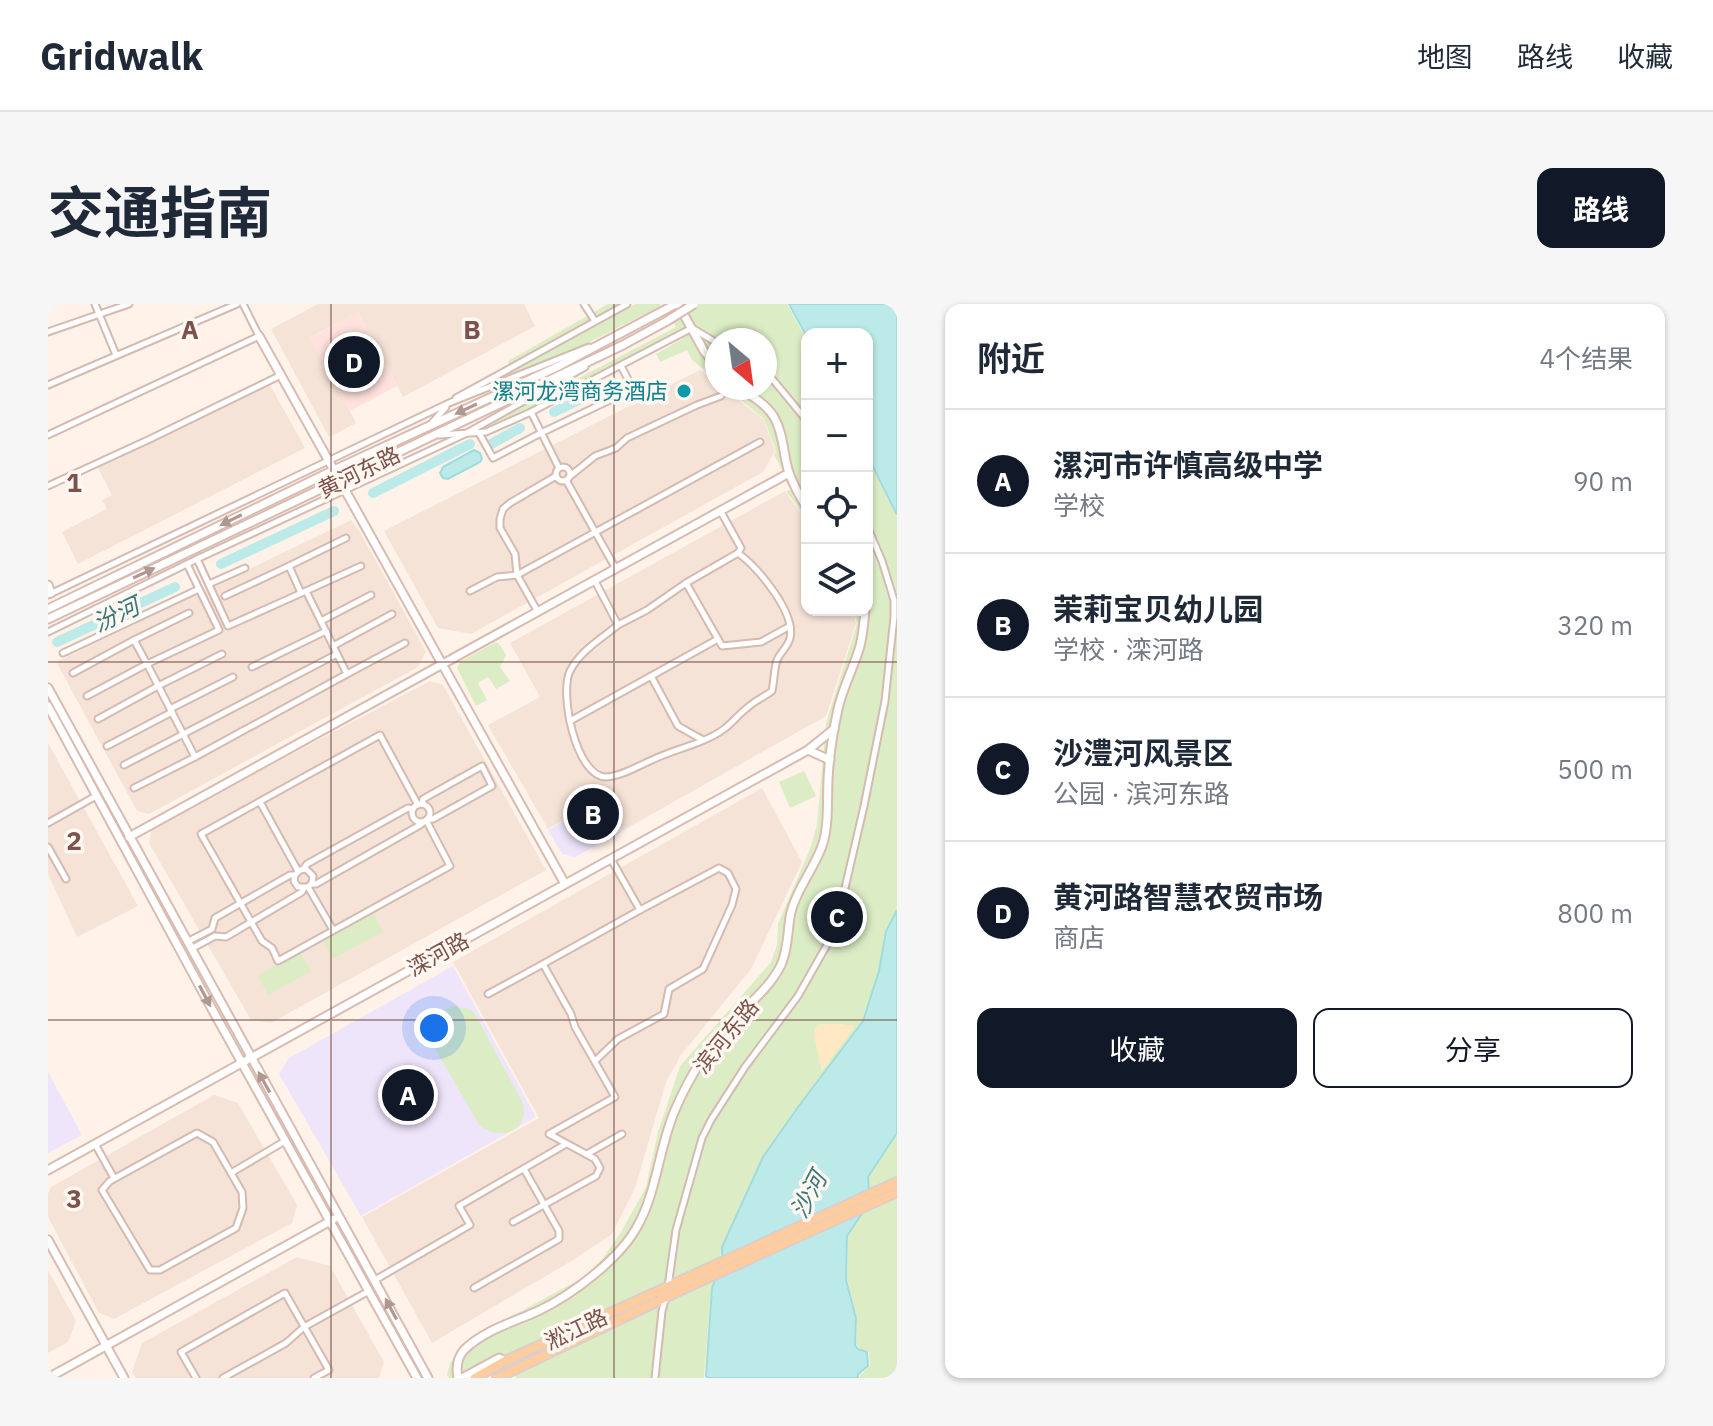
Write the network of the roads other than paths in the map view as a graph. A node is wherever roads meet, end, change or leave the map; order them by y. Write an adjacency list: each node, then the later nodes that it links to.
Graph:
1 (95, 304): 8 (street)
2 (129, 304): 8 (street)
3 (240, 304): 14 (street); 18 (street)
4 (584, 304): 10 (street)
5 (627, 304): 10 (street)
6 (677, 304): 9 (street); 11 (street)
7 (694, 304): 9 (street, bridge)
8 (99, 315): 12 (street); 18 (street)
9 (664, 317): 13 (street, 黄河东路); 16 (street, 黄河东路)
10 (595, 321): 25 (street)
11 (692, 328): 15 (street); 17 (street); 19 (street)
12 (48, 332)
13 (619, 335): 25 (street); 28 (street, 黄河东路, one-way to 28)
14 (259, 336): 20 (street); 32 (street)
15 (705, 336)
16 (623, 345): 31 (street); 33 (street, 黄河东路)
17 (705, 352)
18 (116, 355): 21 (street)
19 (621, 366): 26 (street); 30 (street)
20 (281, 375): 35 (street); 42 (street)
21 (48, 385)
22 (777, 385): 27 (street)
23 (710, 400): 40 (street)
24 (756, 400): 38 (street)
25 (449, 403): 28 (street); 35 (street)
26 (531, 412): 29 (street); 30 (street)
27 (801, 414)
28 (429, 426): 37 (street, 黄河东路)
29 (479, 433): 30 (street); 31 (street)
30 (541, 433): 36 (street)
31 (465, 434): 33 (street); 41 (street)
32 (48, 435)
33 (434, 436): 41 (street, 黄河东路)
34 (760, 442): 45 (street)
35 (329, 461): 37 (street); 60 (street)
36 (559, 468): 39 (street); 40 (street)
37 (334, 470): 41 (street); 65 (street, 黄河东路, one-way to 65)
38 (789, 473): 43 (street); 44 (street)
39 (556, 476): 40 (street); 55 (street)
40 (568, 479): 45 (street)
41 (342, 485): 49 (street); 67 (street, 黄河东路, one-way to 41); 85 (street)
42 (48, 486)
43 (801, 499)
44 (721, 512): 48 (street); 54 (street)
45 (595, 532): 54 (street); 55 (street)
46 (346, 538): 51 (street)
47 (873, 540): 148 (street)
48 (738, 553): 57 (street); 74 (street)
49 (197, 559): 50 (street); 58 (street)
50 (187, 564): 59 (street); 75 (street)
51 (289, 566): 62 (street); 64 (street)
52 (361, 566): 62 (street)
53 (245, 568): 58 (street)
54 (616, 569): 56 (street)
55 (517, 575): 61 (street); 66 (street)
56 (595, 581): 66 (street); 73 (street)
57 (686, 583): 73 (street); 77 (street)
58 (209, 584): 62 (street)
59 (199, 589): 81 (street); 84 (street)
60 (49, 591)
61 (470, 591)
62 (304, 592): 72 (street)
63 (371, 595): 72 (street)
64 (225, 596)
65 (48, 609)
66 (538, 612): 85 (street)
67 (58, 613): 71 (street, 黄河东路); 75 (street)
68 (189, 613): 78 (street)
69 (392, 614): 80 (street)
70 (864, 616): 98 (street, 滨河东路)
71 (48, 619)
72 (321, 621): 76 (street)
73 (618, 625): 97 (street)
74 (790, 626): 77 (street); 100 (street)
75 (48, 630)
76 (326, 631): 80 (street); 86 (street)
77 (718, 639): 89 (street)
78 (134, 640): 84 (street); 87 (street)
79 (405, 643): 88 (street)
80 (333, 646): 83 (street)
81 (63, 653)
82 (222, 654): 91 (street)
83 (337, 654): 88 (street); 99 (street)
84 (147, 664): 91 (street); 93 (street)
85 (443, 664): 112 (street); 118 (street)
86 (252, 667)
87 (73, 673)
88 (347, 674): 103 (street)
89 (651, 676): 97 (street); 100 (street)
90 (233, 677): 95 (street)
91 (158, 686): 95 (street); 96 (street)
92 (48, 688): 112 (street)
93 (87, 696)
94 (48, 706): 107 (street)
95 (171, 710): 99 (street); 101 (street)
96 (98, 719)
97 (570, 721): 100 (street)
98 (834, 729): 102 (street, 滦河路); 104 (street, 滨河东路)
99 (184, 734): 103 (street); 105 (street)
100 (703, 740)
101 (107, 746)
102 (808, 750): 104 (street); 115 (street, 滦河路)
103 (195, 757): 106 (street)
104 (830, 760): 160 (street, 滨河东路)
105 (124, 765)
106 (134, 788)
107 (97, 795): 111 (street); 113 (street)
108 (260, 801): 109 (street); 116 (street); 120 (street)
109 (418, 806): 110 (street); 110 (street); 110 (street); 116 (street)
110 (426, 820): 119 (street); 123 (street)
111 (48, 823)
112 (130, 836): 113 (street); 124 (street)
113 (122, 840): 129 (street, one-way to 129)
114 (48, 847): 117 (street)
115 (611, 859): 118 (street, 滦河路); 121 (street)
116 (298, 872): 119 (street); 119 (street); 120 (street)
117 (66, 879)
118 (565, 884): 127 (street, 滦河路)
119 (308, 887): 122 (street); 123 (street)
120 (241, 903): 122 (street); 124 (street)
121 (640, 910): 125 (street); 128 (street)
122 (251, 923): 123 (street); 124 (street)
123 (333, 930)
124 (189, 946): 127 (street)
125 (543, 964): 126 (street); 128 (street)
126 (488, 994)
127 (251, 1057): 129 (street, 滦河路); 142 (street, one-way to 127)
128 (595, 1061): 133 (street)
129 (242, 1062): 131 (street); 132 (street, 滦河路)
130 (622, 1134): 134 (street)
131 (286, 1141): 137 (street); 143 (street)
132 (95, 1144): 136 (street, 滦河路); 138 (street)
133 (567, 1144): 134 (street); 135 (street)
134 (587, 1155): 141 (street)
135 (524, 1169): 141 (street); 146 (street)
136 (48, 1170)
137 (231, 1173): 138 (street); 138 (street)
138 (114, 1178)
139 (897, 1182): 148 (main road)
140 (897, 1192): 148 (main road)
141 (544, 1205): 144 (street); 147 (street)
142 (340, 1216): 143 (street); 146 (street)
143 (330, 1221): 149 (street); 151 (street)
144 (513, 1222)
145 (48, 1240): 151 (street)
146 (375, 1280): 159 (street, one-way to 146)
147 (474, 1288)
148 (673, 1289): 152 (main road, 淞江路); 162 (main road, 淞江路); 163 (street)
149 (369, 1291): 150 (street); 158 (street)
150 (304, 1327): 155 (street); 156 (street); 157 (street)
151 (106, 1346): 153 (street); 154 (street)
152 (505, 1361): 160 (street); 161 (main road, 淞江路)
153 (48, 1378)
154 (124, 1378)
155 (196, 1378)
156 (223, 1378)
157 (314, 1378)
158 (417, 1378)
159 (428, 1378)
160 (460, 1378)
161 (475, 1378)
162 (497, 1378)
163 (655, 1378)

